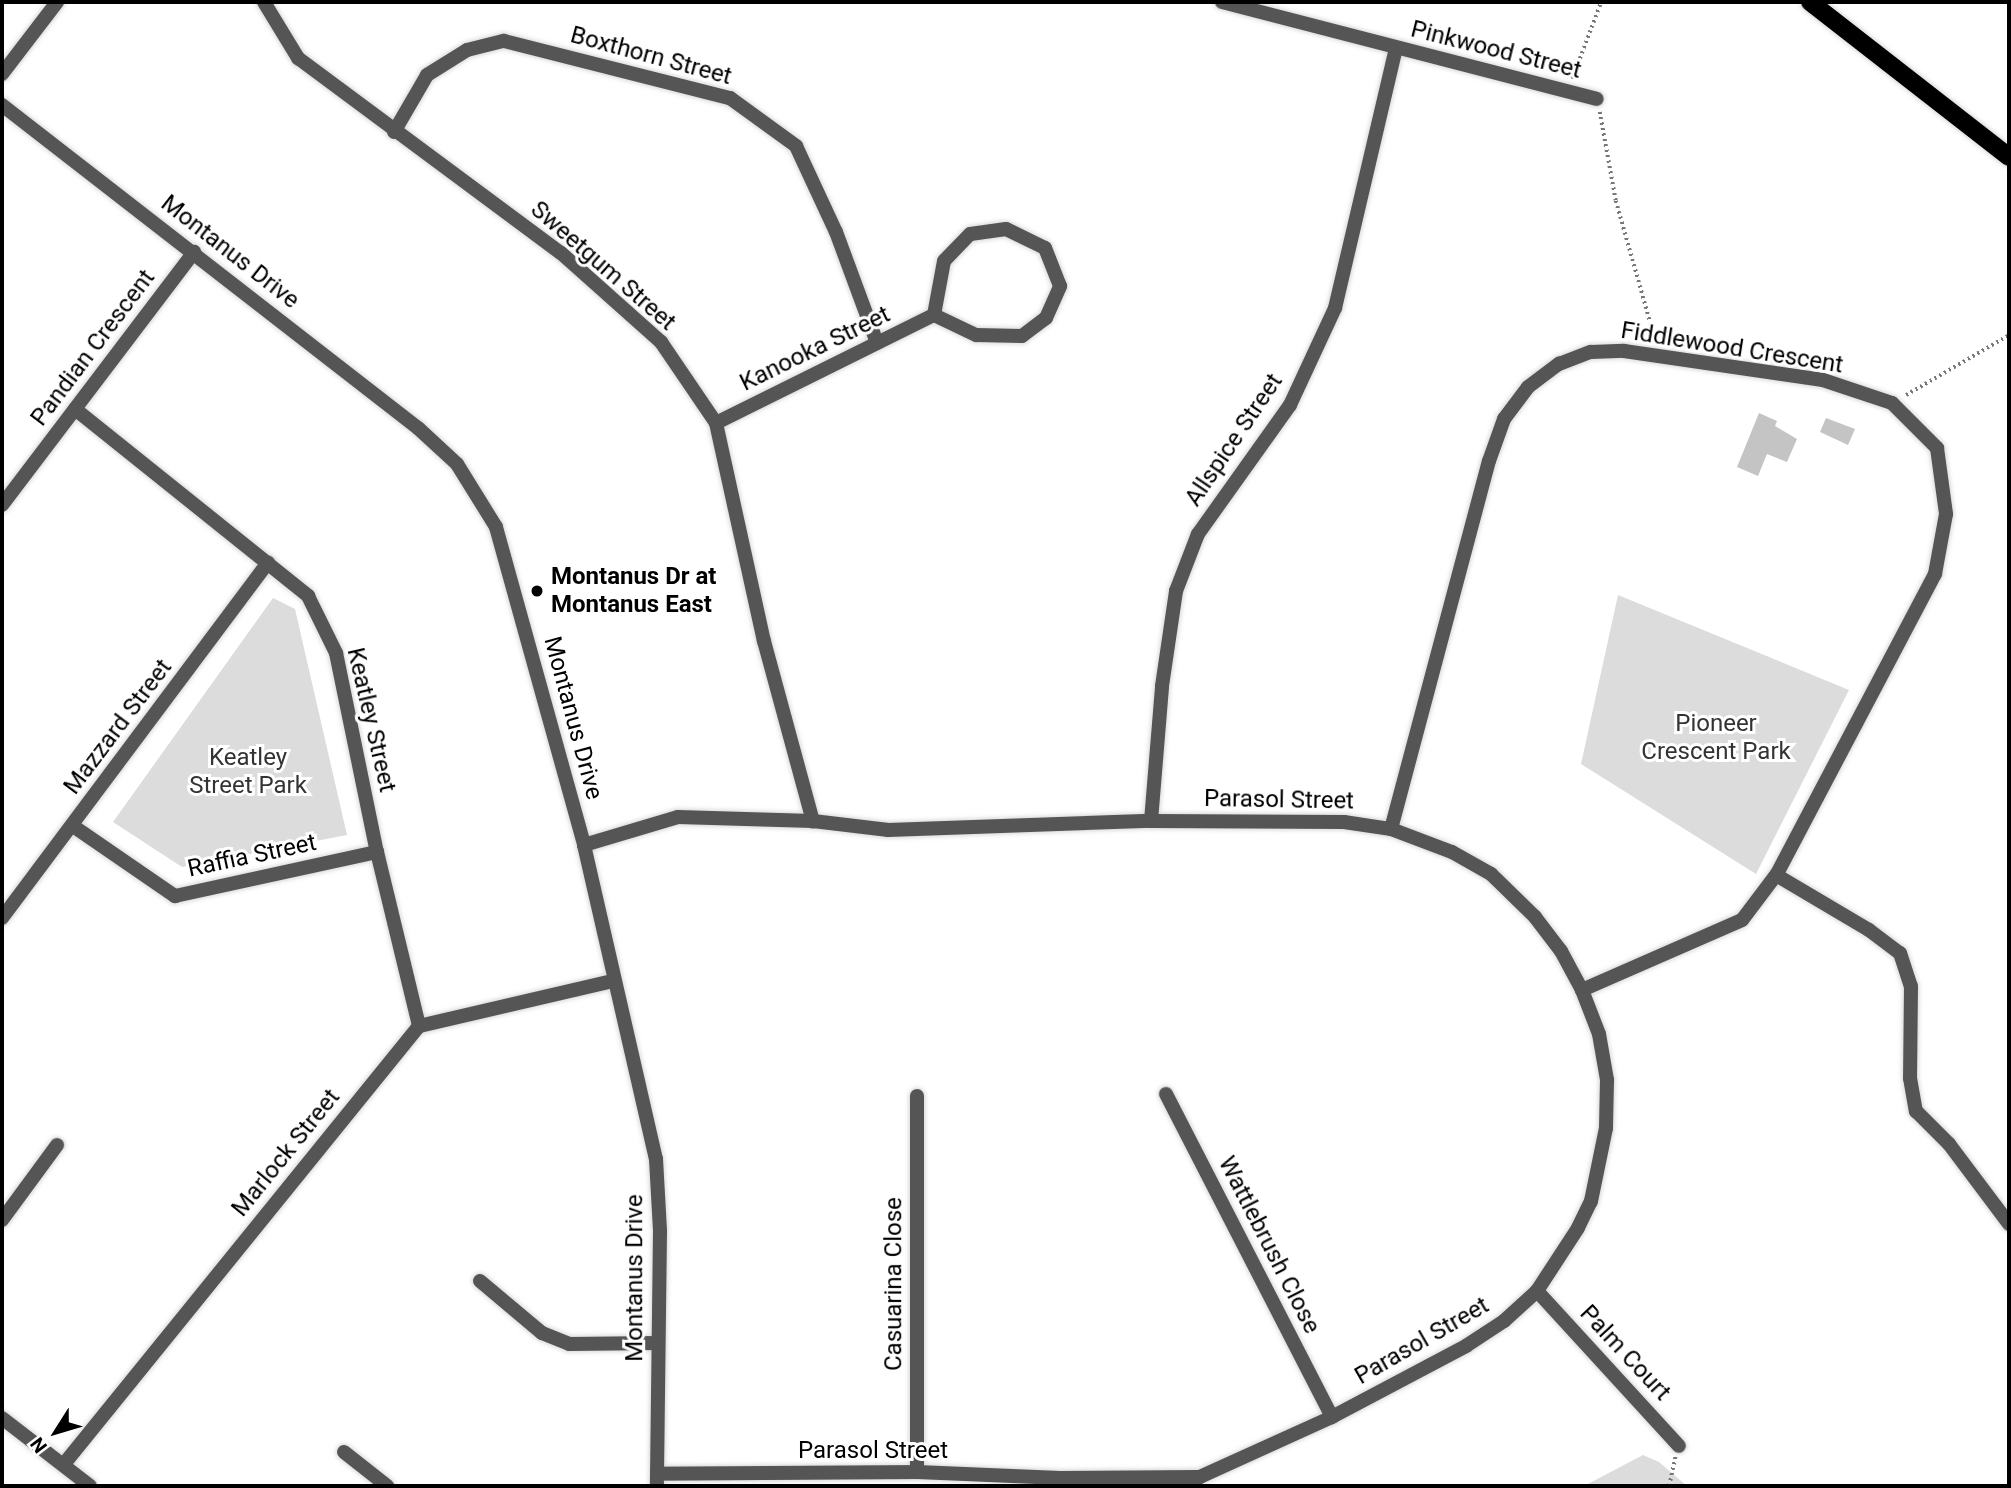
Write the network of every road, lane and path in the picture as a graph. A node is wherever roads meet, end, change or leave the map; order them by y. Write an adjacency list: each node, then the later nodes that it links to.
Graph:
1 (57, 2): 8 (street)
2 (264, 2): 12 (street, Sweetgum Street)
3 (1222, 2): 7 (street, Pinkwood Street)
4 (1601, 2): 9 (path)
5 (1810, 2): 6 (main road)
6 (1828, 9): 13 (main road)
7 (1396, 48): 9 (street, Pinkwood Street); 25 (street, Allspice Street)
8 (2, 74)
9 (1568, 90): 10 (street, Pinkwood Street)
10 (1597, 99): 18 (path)
11 (2, 105): 14 (street, Montanus Drive)
12 (394, 132): 17 (street, Boxthorn Street); 21 (street, Sweetgum Street)
13 (2009, 157)
14 (194, 252): 20 (street, Pandian Crescent); 28 (street, Montanus Drive)
15 (934, 315): 15 (street); 17 (street, Kanooka Street)
16 (2009, 335): 19 (path)
17 (877, 343): 21 (street, Kanooka Street)
18 (1655, 355): 19 (street, Fiddlewood Crescent); 27 (street, Fiddlewood Crescent)
19 (1892, 403): 30 (street, Fiddlewood Crescent)
20 (75, 409): 22 (street, Pandian Crescent); 23 (street, Keatley Street)
21 (716, 423): 24 (street, Sweetgum Street)
22 (2, 505)
23 (268, 562): 26 (street, Mazzard Street); 29 (street, Keatley Street)
24 (813, 821): 25 (street, Parasol Street); 28 (street, Parasol Street)
25 (1151, 821): 27 (street, Parasol Street)
26 (73, 826): 29 (street, Raffia Street); 31 (street, Mazzard Street)
27 (1391, 829): 33 (street, Parasol Street)
28 (584, 845): 32 (street, Montanus Drive)
29 (377, 852): 34 (street, Keatley Street)
30 (1776, 875): 33 (street, Fiddlewood Crescent); 39 (street)
31 (2, 918)
32 (613, 981): 34 (street); 42 (street, Montanus Drive)
33 (1582, 990): 41 (street, Parasol Street)
34 (418, 1026): 47 (street, Marlock Street)
35 (1166, 1094): 43 (street, Wattlebrush Close)
36 (917, 1096): 48 (street, Casuarina Close)
37 (57, 1145): 38 (street)
38 (2, 1220)
39 (2009, 1224)
40 (480, 1281): 42 (street)
41 (1536, 1291): 43 (street, Parasol Street); 45 (street, Palm Court)
42 (658, 1343): 49 (street, Montanus Drive)
43 (1332, 1417): 50 (street, Parasol Street)
44 (3, 1423): 47 (street)
45 (1679, 1446): 53 (path)
46 (344, 1452): 52 (street)
47 (64, 1464): 51 (street)
48 (916, 1472): 49 (street, Parasol Street); 50 (street, Parasol Street)
49 (657, 1480)
50 (1060, 1482)
51 (90, 1486)
52 (387, 1486)
53 (1669, 1486)

